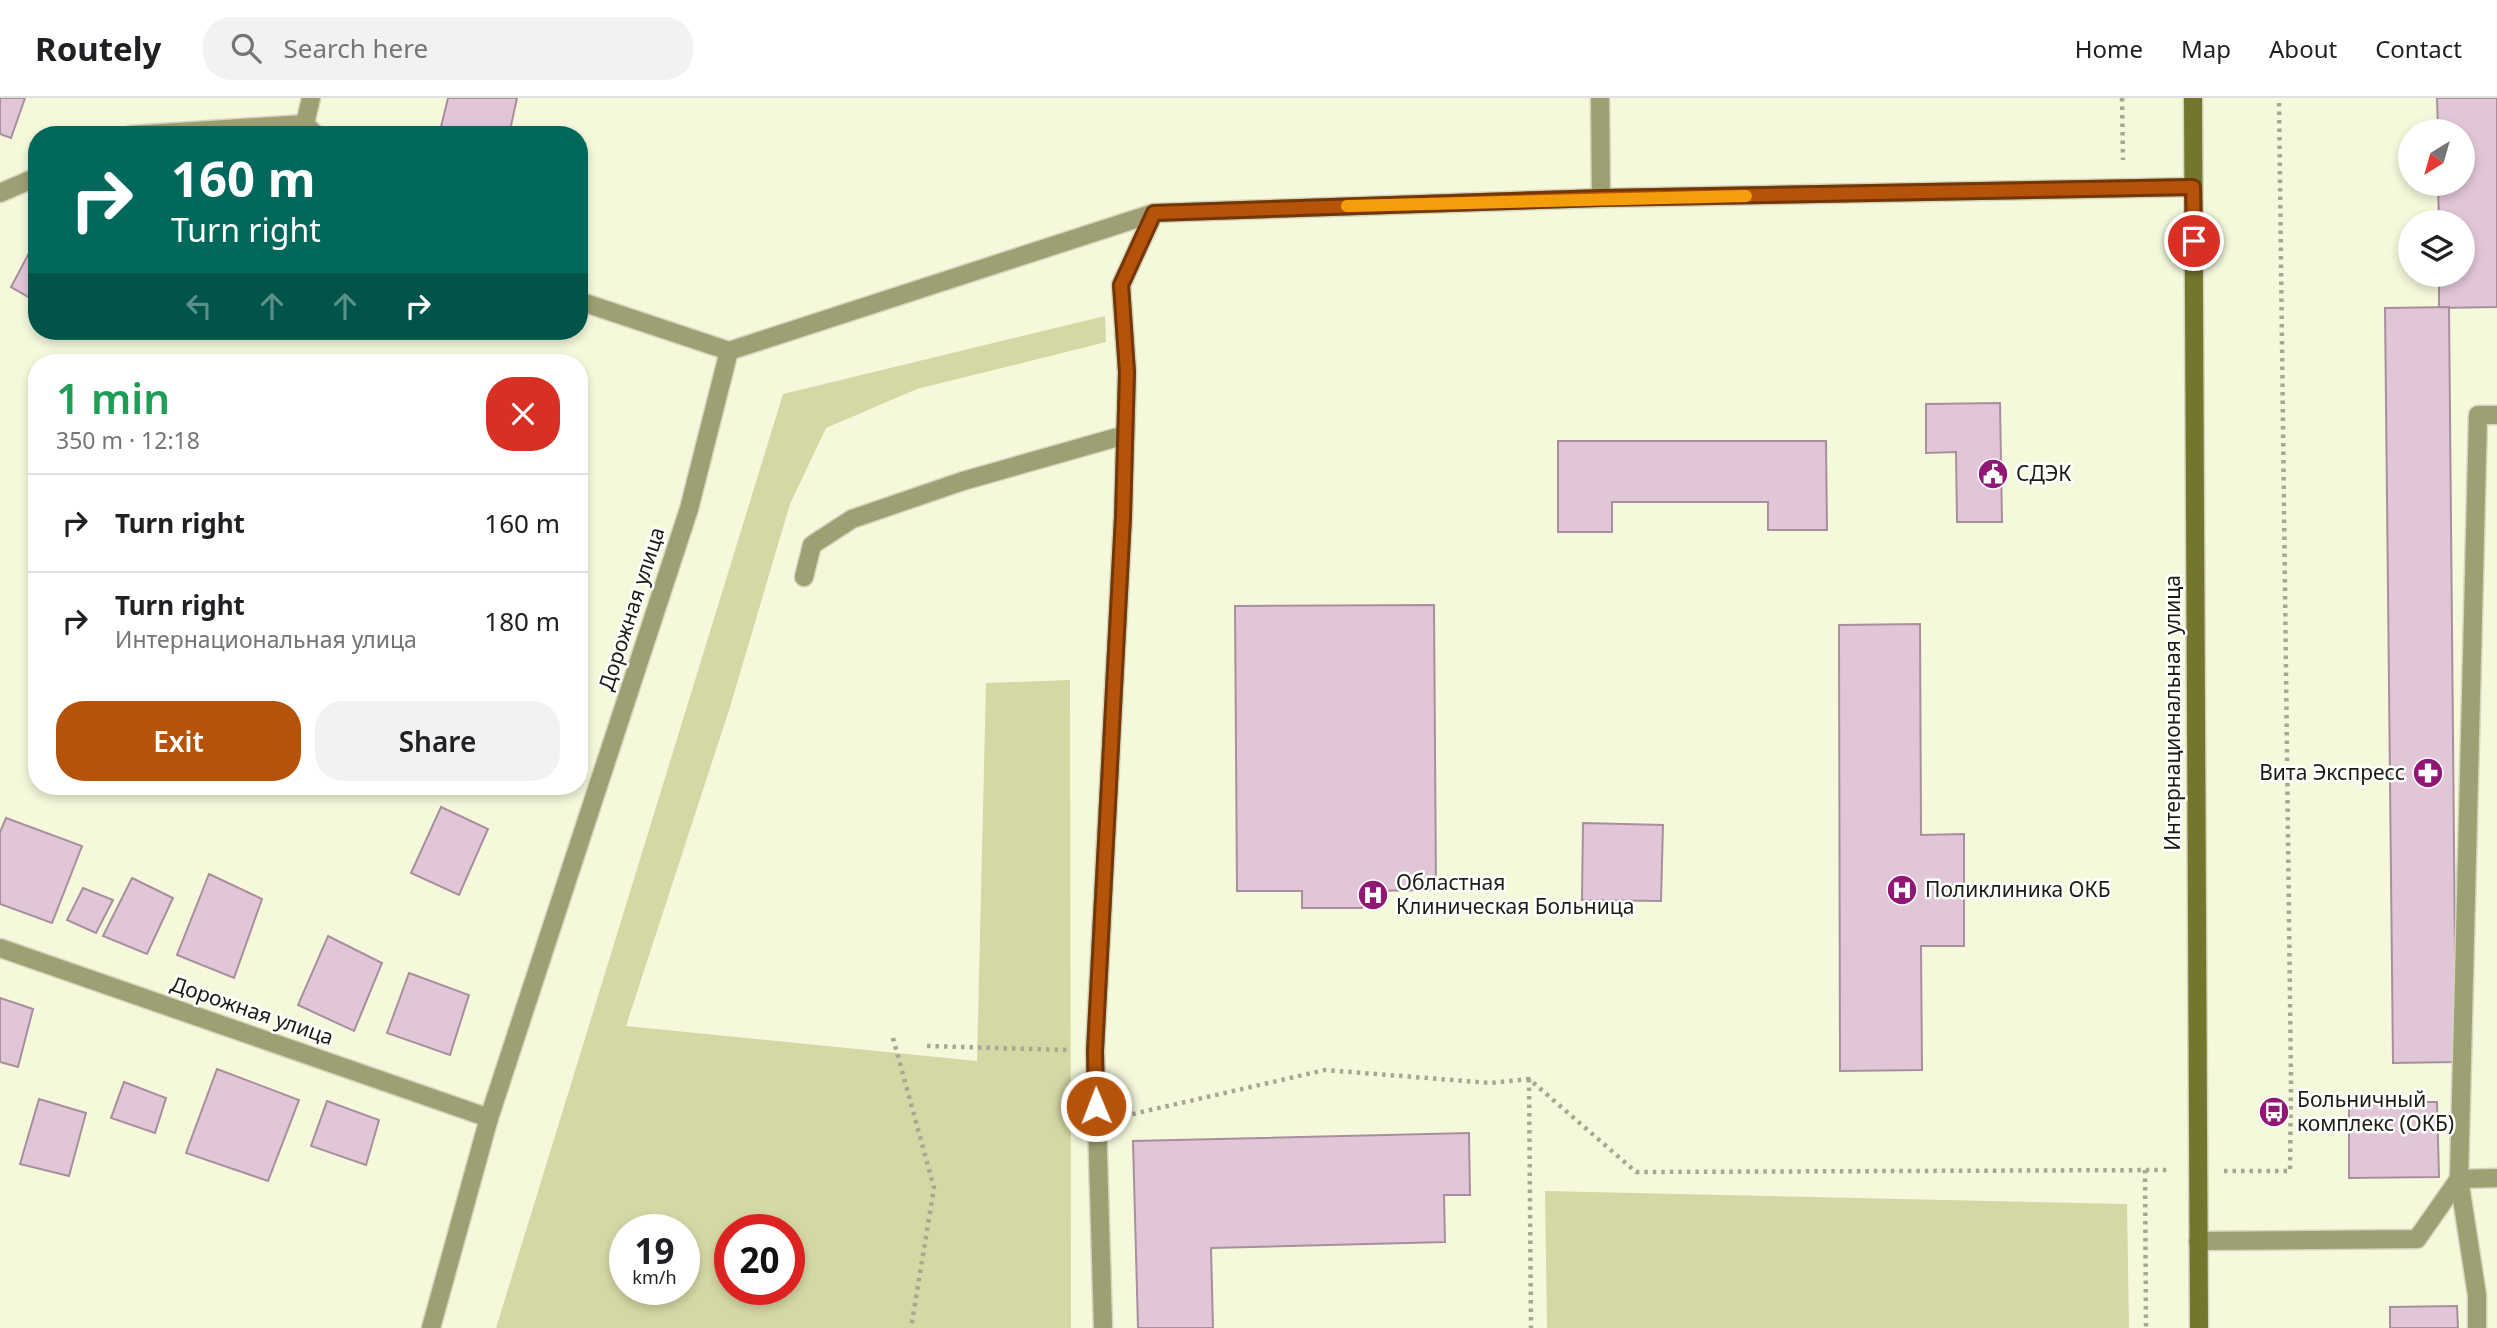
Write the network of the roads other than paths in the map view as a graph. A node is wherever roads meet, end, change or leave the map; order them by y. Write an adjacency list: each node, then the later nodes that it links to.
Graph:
1 (311, 98): 4 (street)
2 (1600, 98): 8 (street)
3 (2193, 98): 6 (main road, Интернациональная улица)
4 (311, 126)
5 (28, 181): 7 (street)
6 (2193, 187): 8 (street); 19 (main road, Интернациональная улица)
7 (0, 193)
8 (1601, 198): 9 (street)
9 (1154, 213): 11 (street); 13 (street)
10 (588, 304): 11 (street)
11 (729, 351): 16 (street, Дорожная улица)
12 (2497, 415): 18 (street)
13 (1125, 435): 14 (street); 21 (street)
14 (804, 577)
15 (0, 948): 16 (street, Дорожная улица)
16 (489, 1118): 20 (street, Дорожная улица)
17 (2497, 1178): 18 (street)
18 (2459, 1179): 19 (street); 23 (street)
19 (2198, 1241): 22 (main road, Интернациональная улица)
20 (431, 1328)
21 (1103, 1328)
22 (2199, 1328)
23 (2477, 1328)

